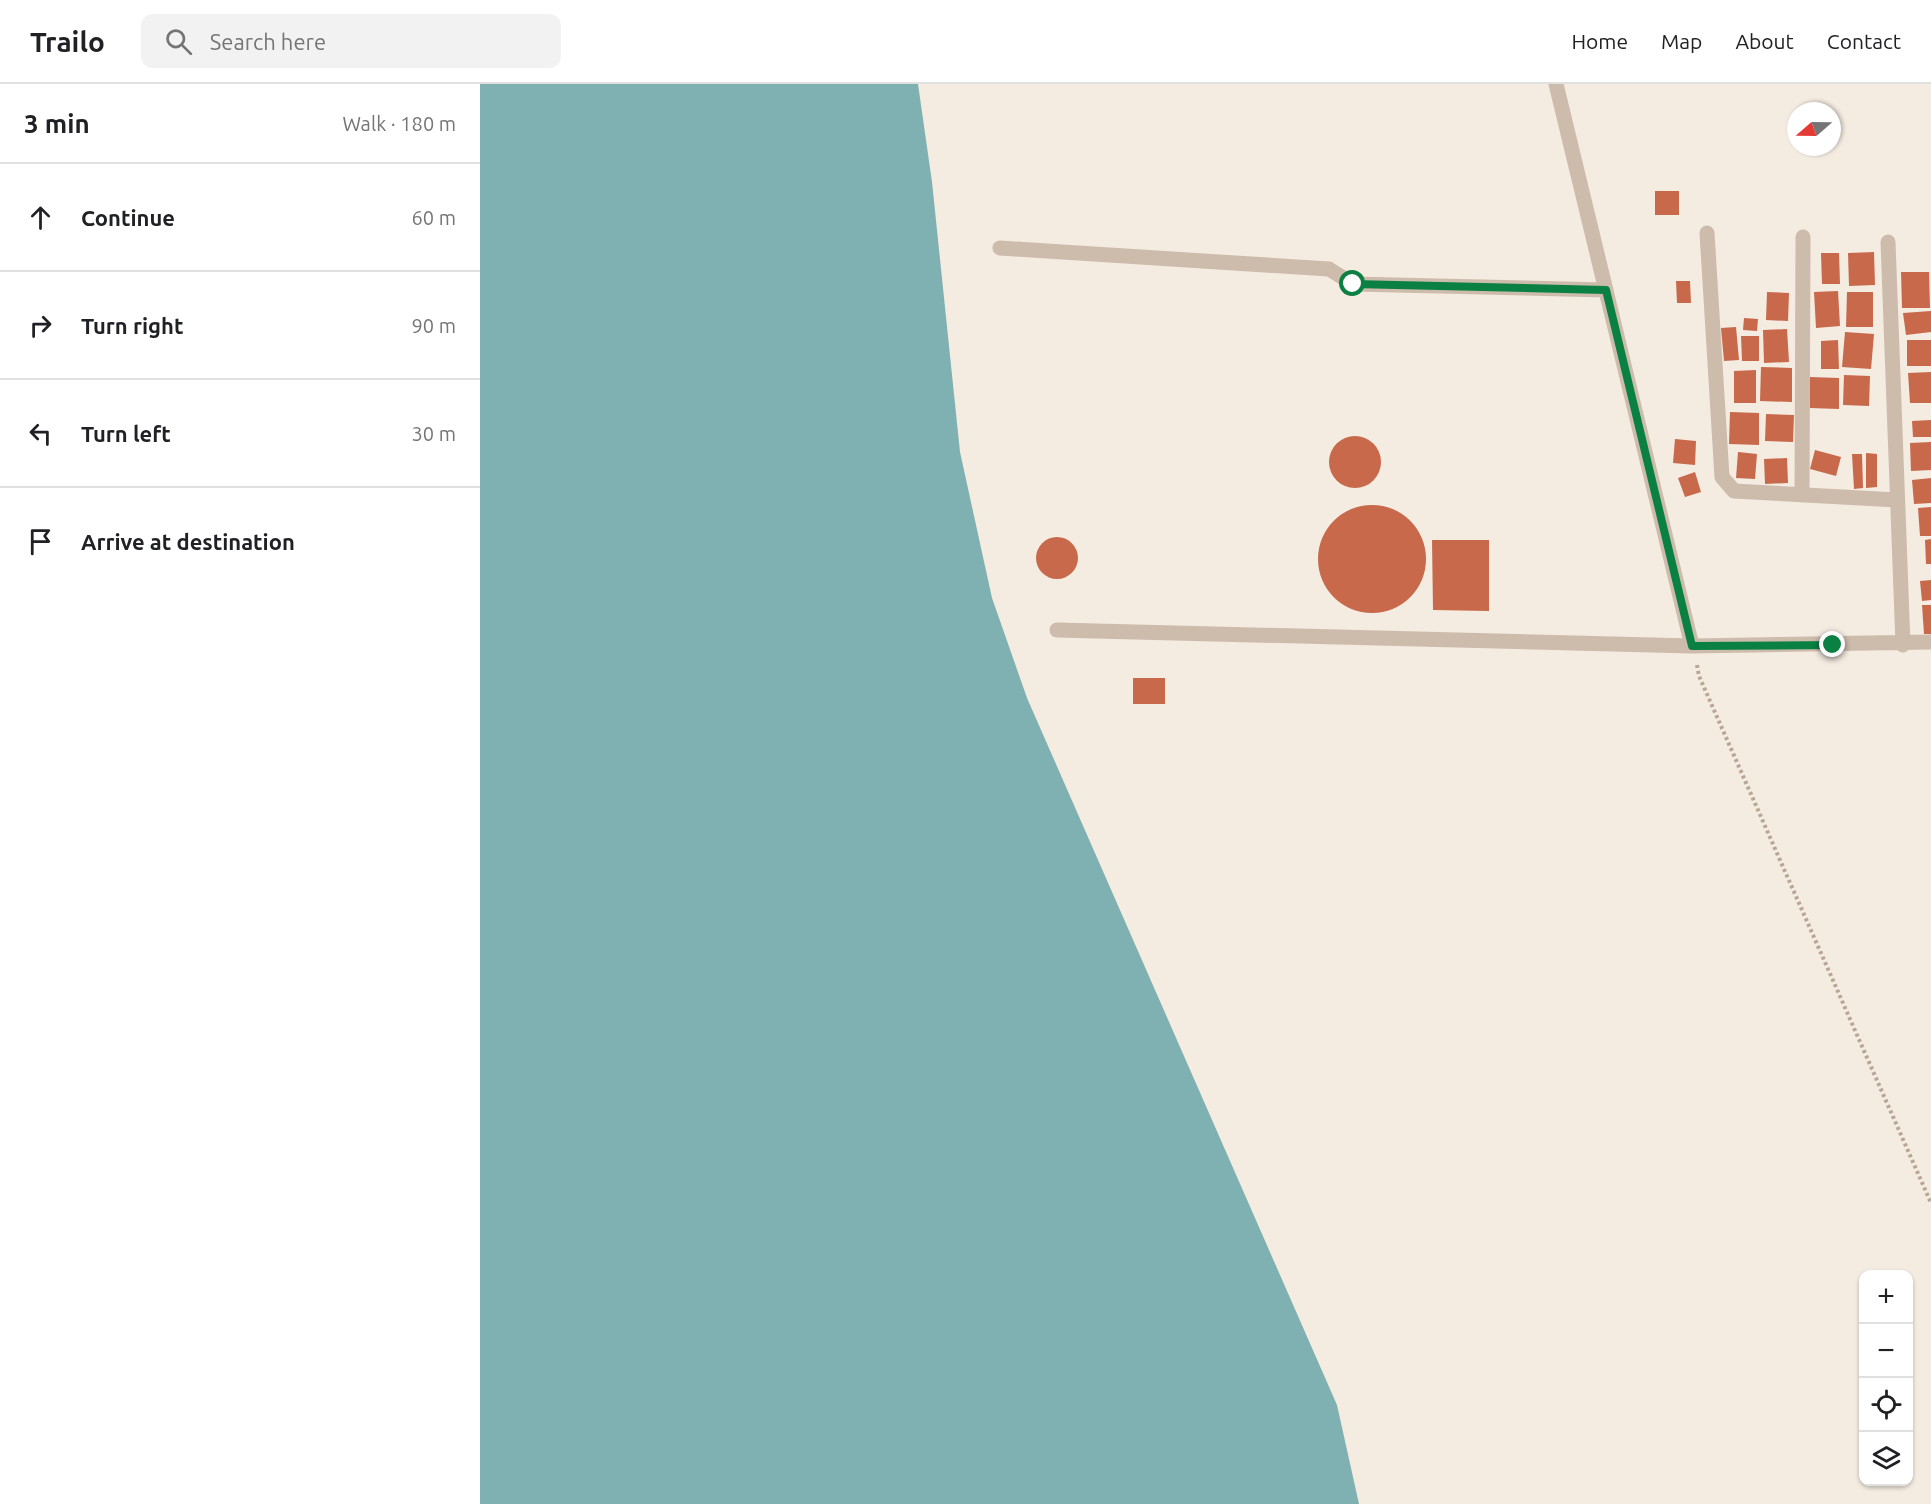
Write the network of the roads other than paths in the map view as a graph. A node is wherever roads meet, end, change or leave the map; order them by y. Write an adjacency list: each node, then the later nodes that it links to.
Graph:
1 (1556, 84): 6 (street)
2 (1707, 233): 7 (street)
3 (1803, 237): 7 (street)
4 (1888, 242): 8 (street)
5 (1000, 248): 6 (street)
6 (1606, 290): 12 (street)
7 (1802, 495): 8 (street)
8 (1897, 500): 11 (street)
9 (1057, 630): 12 (street)
10 (1931, 642): 11 (street)
11 (1903, 645): 12 (street)
12 (1692, 646)

